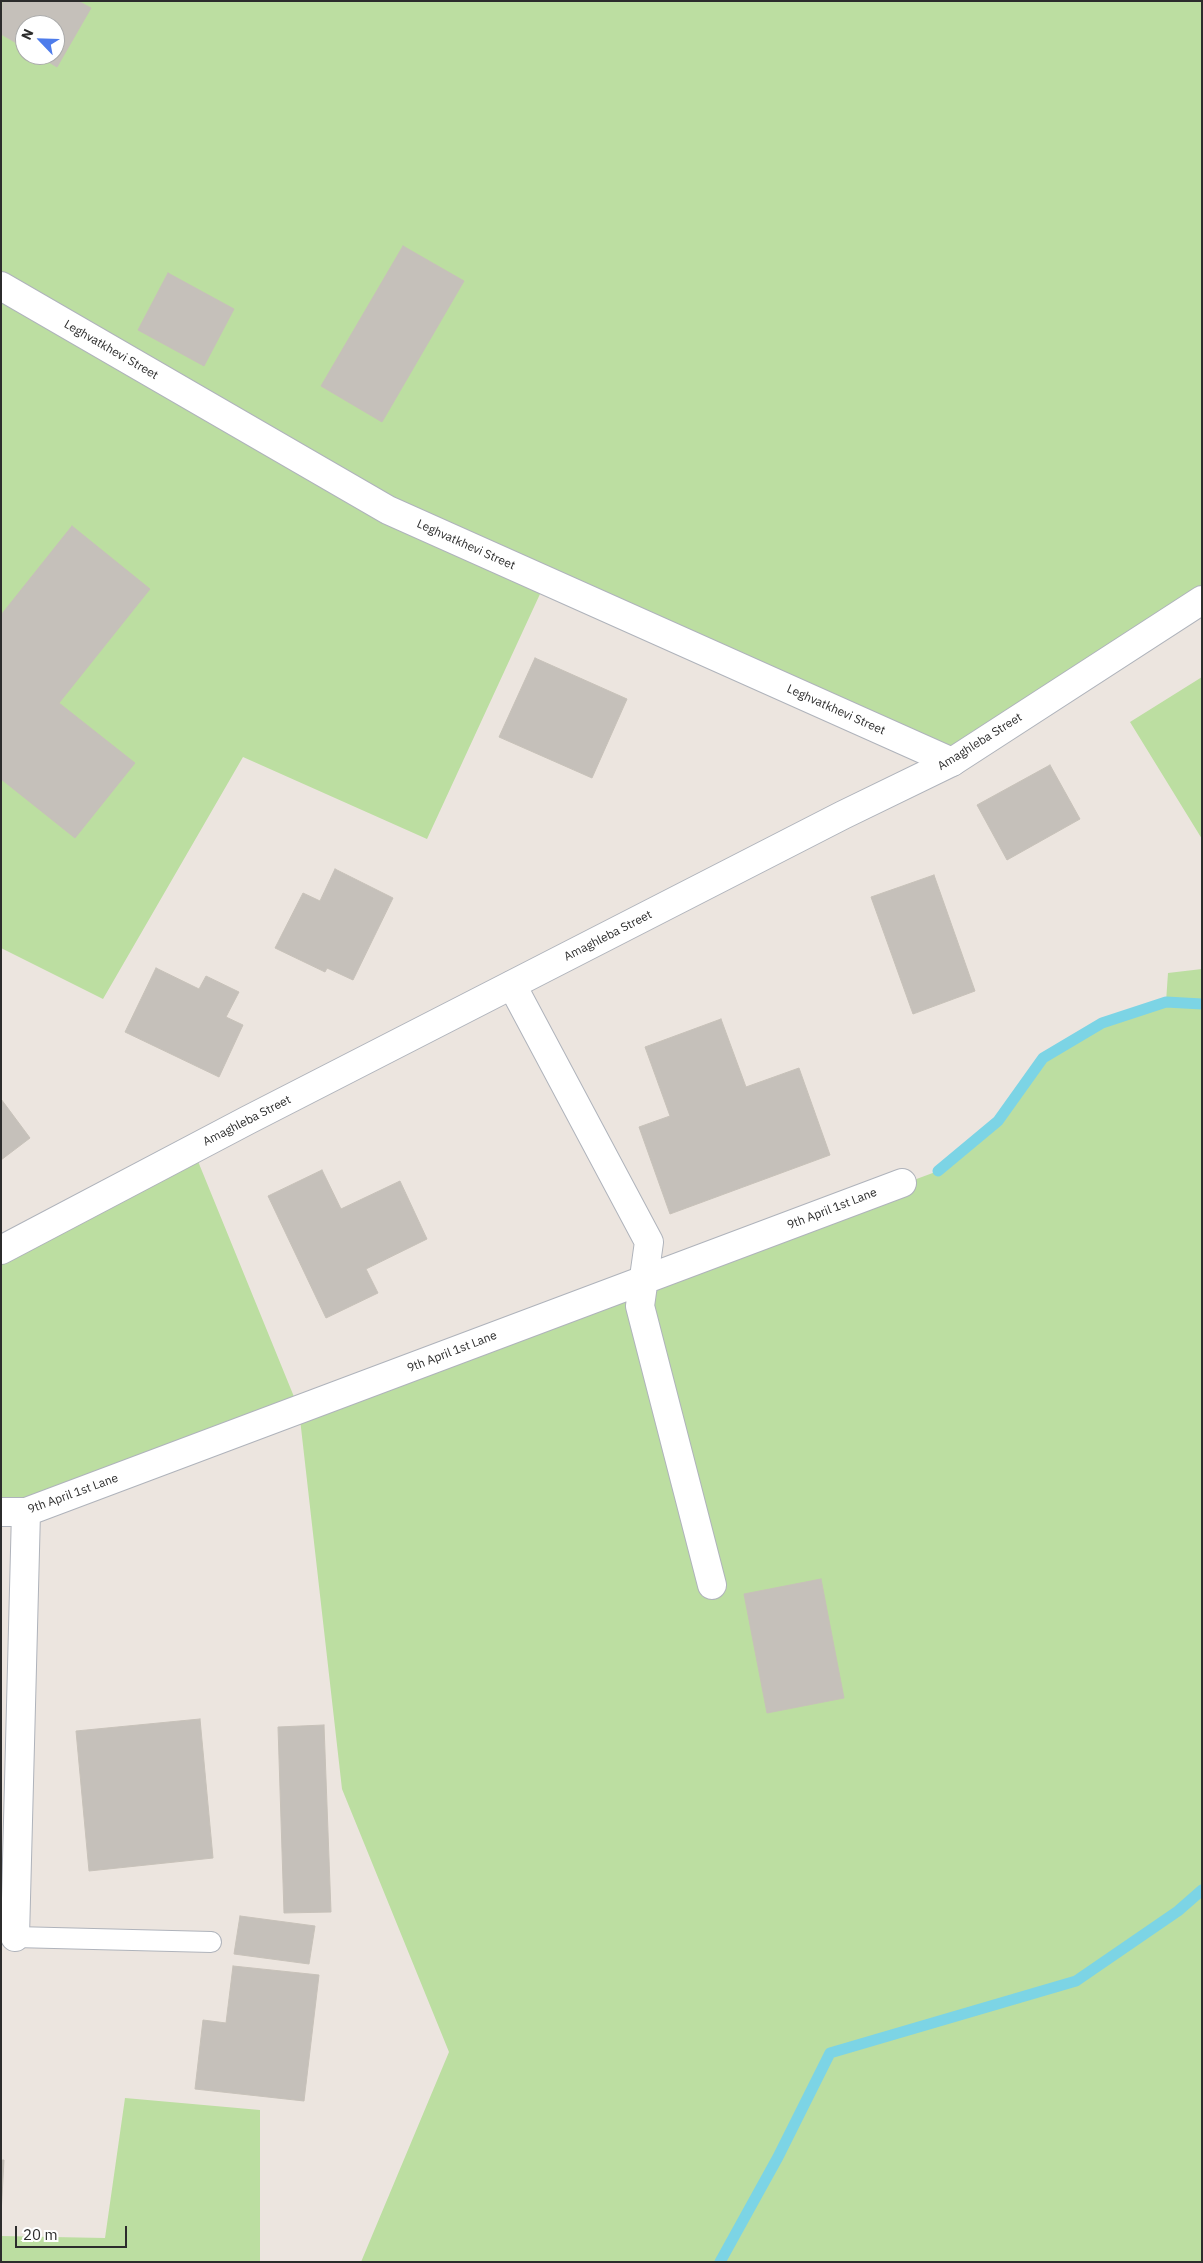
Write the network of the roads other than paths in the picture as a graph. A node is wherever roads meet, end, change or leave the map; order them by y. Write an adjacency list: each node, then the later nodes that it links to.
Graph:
1 (1, 286): 3 (street, Leghvatkhevi Street)
2 (1202, 600): 3 (street, Amaghleba Street)
3 (952, 762): 4 (street, Amaghleba Street)
4 (512, 985): 6 (street, Amaghleba Street); 7 (street)
5 (902, 1183): 7 (street, 9th April 1st Lane)
6 (1, 1250)
7 (644, 1280): 8 (street, 9th April 1st Lane); 9 (street)
8 (13, 1512): 10 (street)
9 (712, 1585)
10 (15, 1937): 11 (lane)
11 (211, 1942)

